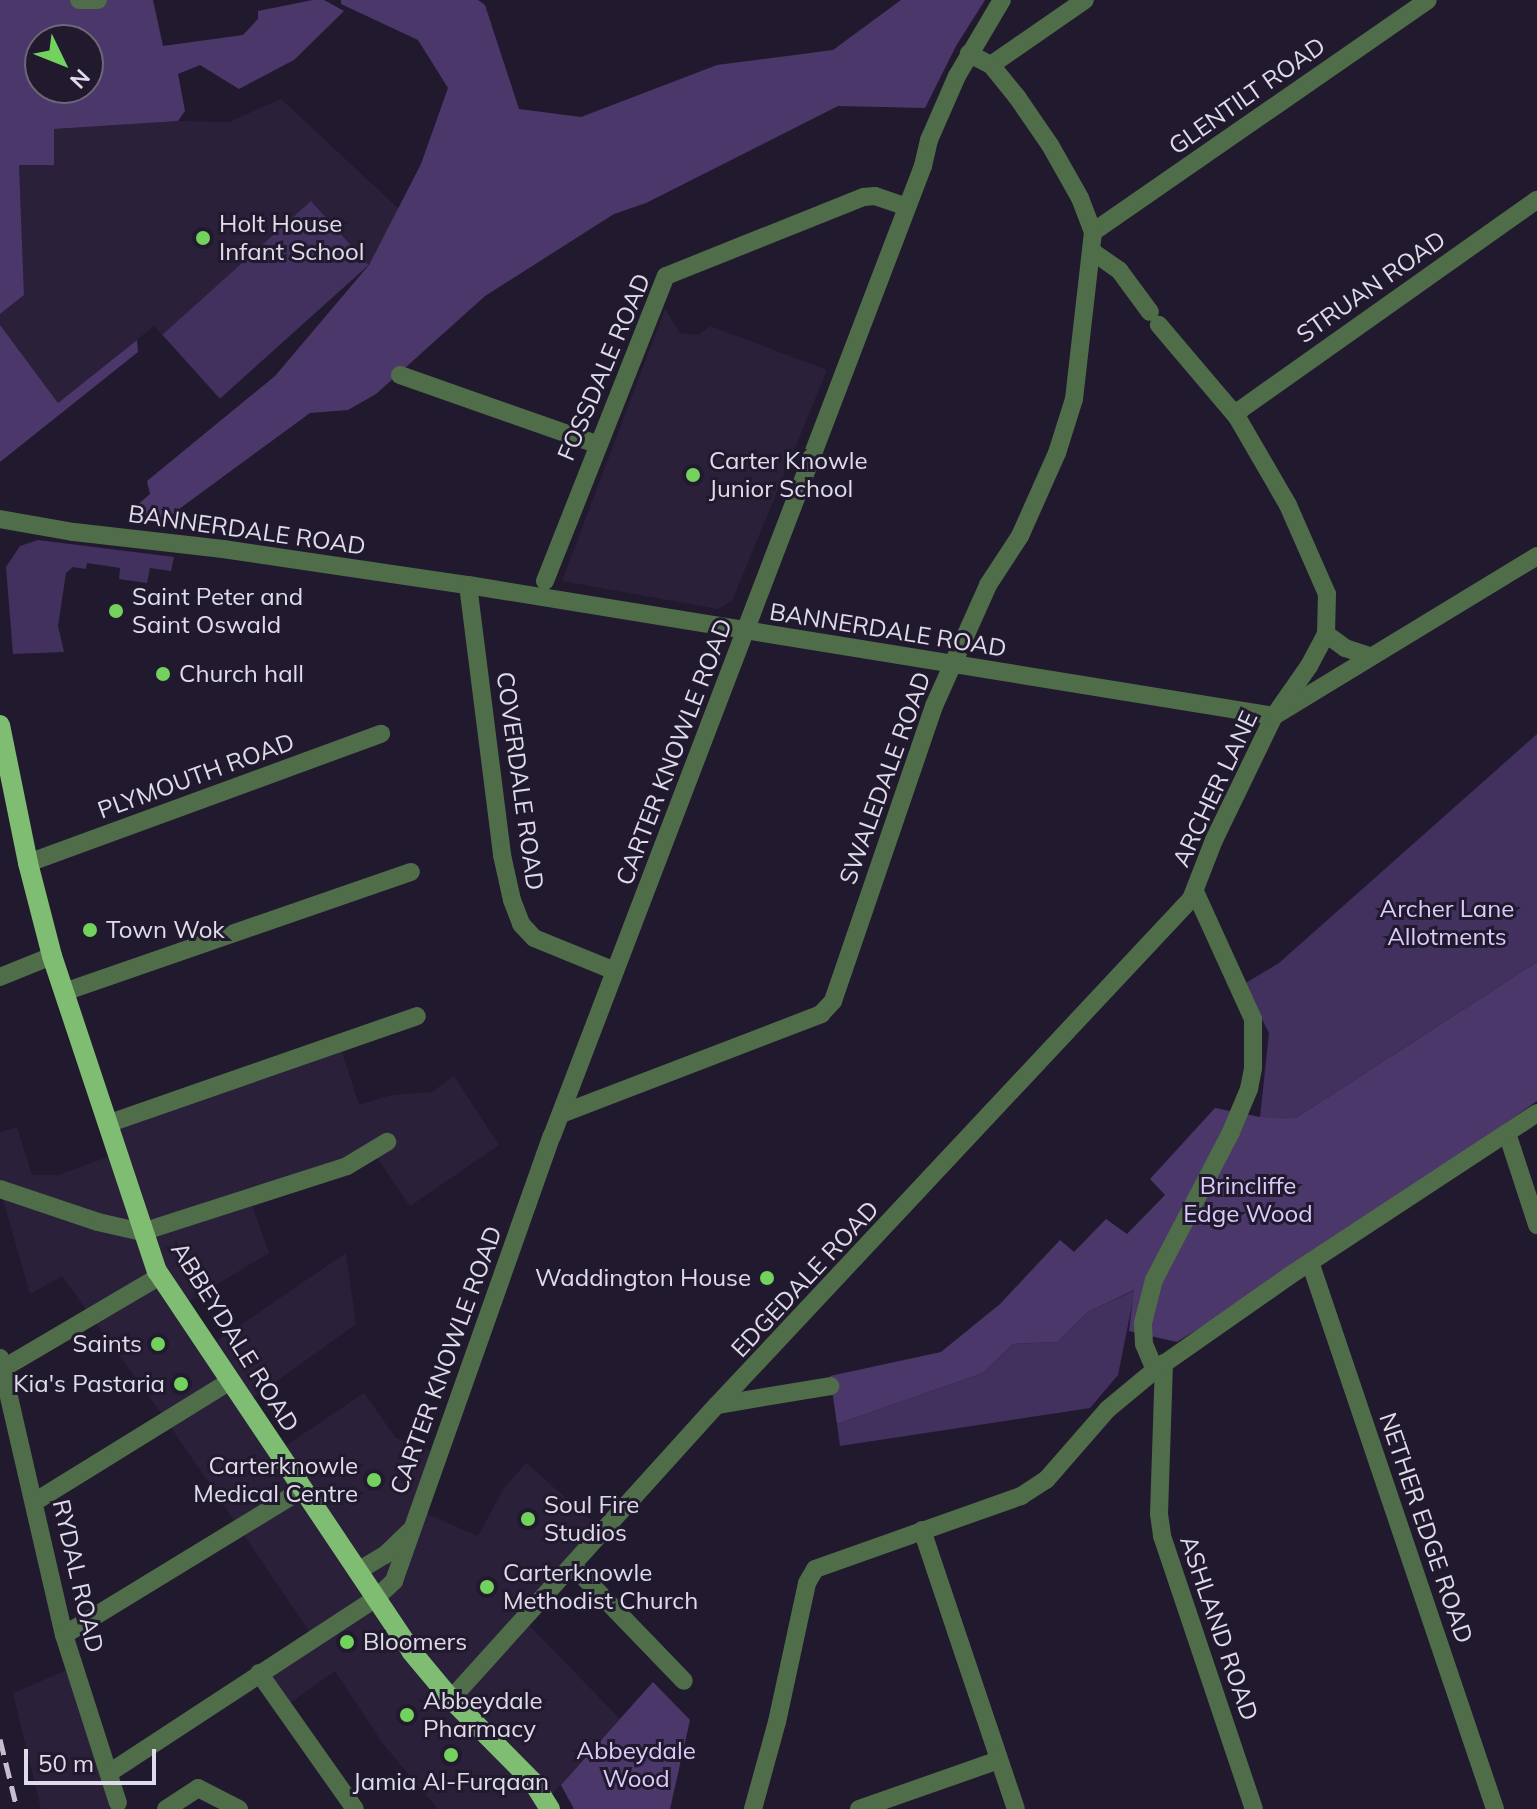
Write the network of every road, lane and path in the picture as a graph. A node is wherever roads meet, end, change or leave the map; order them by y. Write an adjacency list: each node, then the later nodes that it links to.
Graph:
1 (79, 0): 2 (street)
2 (98, 0)
3 (1002, 0): 6 (street, CARTER KNOWLE ROAD)
4 (1085, 0): 7 (street)
5 (1428, 0): 10 (street, GLENTILT ROAD)
6 (969, 54): 7 (street); 9 (street, CARTER KNOWLE ROAD)
7 (991, 65): 10 (street)
8 (1537, 200): 13 (street, STRUAN ROAD)
9 (907, 207): 14 (street, FOSSDALE ROAD); 19 (street, CARTER KNOWLE ROAD)
10 (1093, 232): 11 (street)
11 (1093, 252): 13 (street, ARCHER LANE); 22 (street, SWALEDALE ROAD)
12 (400, 375): 14 (street)
13 (1237, 417): 20 (street, ARCHER LANE)
14 (596, 444): 17 (street, FOSSDALE ROAD)
15 (0, 519): 18 (street, BANNERDALE ROAD)
16 (1537, 556): 21 (street)
17 (545, 581)
18 (468, 585): 19 (street, BANNERDALE ROAD); 30 (street, COVERDALE ROAD)
19 (746, 632): 22 (street, BANNERDALE ROAD); 30 (street, CARTER KNOWLE ROAD)
20 (1326, 634): 21 (street); 23 (street, ARCHER LANE)
21 (1369, 656): 23 (street)
22 (952, 666): 23 (street, BANNERDALE ROAD); 35 (street, SWALEDALE ROAD)
23 (1274, 716): 28 (street, ARCHER LANE)
24 (0, 725): 26 (main road, ABBEYDALE ROAD)
25 (381, 734): 26 (street, PLYMOUTH ROAD)
26 (28, 863): 29 (main road, ABBEYDALE ROAD)
27 (411, 872): 32 (street)
28 (1195, 892): 45 (street, ARCHER LANE); 48 (street, EDGEDALE ROAD)
29 (52, 956): 31 (street); 32 (main road, ABBEYDALE ROAD)
30 (615, 971): 35 (street, CARTER KNOWLE ROAD)
31 (0, 977)
32 (64, 992): 36 (main road, ABBEYDALE ROAD)
33 (417, 1016): 36 (street)
34 (1537, 1113): 37 (street)
35 (561, 1114): 52 (street, CARTER KNOWLE ROAD)
36 (107, 1124): 41 (main road, ABBEYDALE ROAD)
37 (1507, 1133): 40 (street); 42 (street)
38 (387, 1142): 41 (street)
39 (0, 1189): 41 (street)
40 (1537, 1225)
41 (142, 1232): 43 (main road, ABBEYDALE ROAD)
42 (1310, 1262): 45 (street); 71 (street, NETHER EDGE ROAD)
43 (160, 1276): 44 (street); 46 (main road, ABBEYDALE ROAD)
44 (1, 1363): 50 (street, RYDAL ROAD)
45 (1160, 1367): 51 (street); 70 (street, ASHLAND ROAD)
46 (230, 1381): 49 (main road, ABBEYDALE ROAD); 50 (street)
47 (830, 1386): 48 (street)
48 (717, 1405): 53 (street, EDGEDALE ROAD)
49 (303, 1489): 54 (main road, ABBEYDALE ROAD); 56 (street)
50 (36, 1501): 56 (street, RYDAL ROAD)
51 (922, 1530): 60 (street); 67 (street)
52 (410, 1531): 54 (street, CARTER KNOWLE ROAD); 55 (street, CARTER KNOWLE ROAD)
53 (574, 1567): 58 (street); 59 (street, EDGEDALE ROAD)
54 (358, 1571): 55 (main road, ABBEYDALE ROAD)
55 (376, 1598): 57 (street, CARTER KNOWLE ROAD); 59 (main road, ABBEYDALE ROAD)
56 (64, 1635): 61 (street, RYDAL ROAD)
57 (259, 1673): 61 (street, CARTER KNOWLE ROAD); 65 (street)
58 (684, 1681)
59 (451, 1699): 66 (main road, ABBEYDALE ROAD)
60 (999, 1760): 68 (street); 69 (street)
61 (109, 1773): 62 (street, RYDAL ROAD)
62 (118, 1803)
63 (166, 1809): 64 (street)
64 (239, 1809)
65 (355, 1809)
66 (550, 1809)
67 (753, 1809)
68 (859, 1809)
69 (1016, 1809)
70 (1254, 1809)
71 (1495, 1809)

